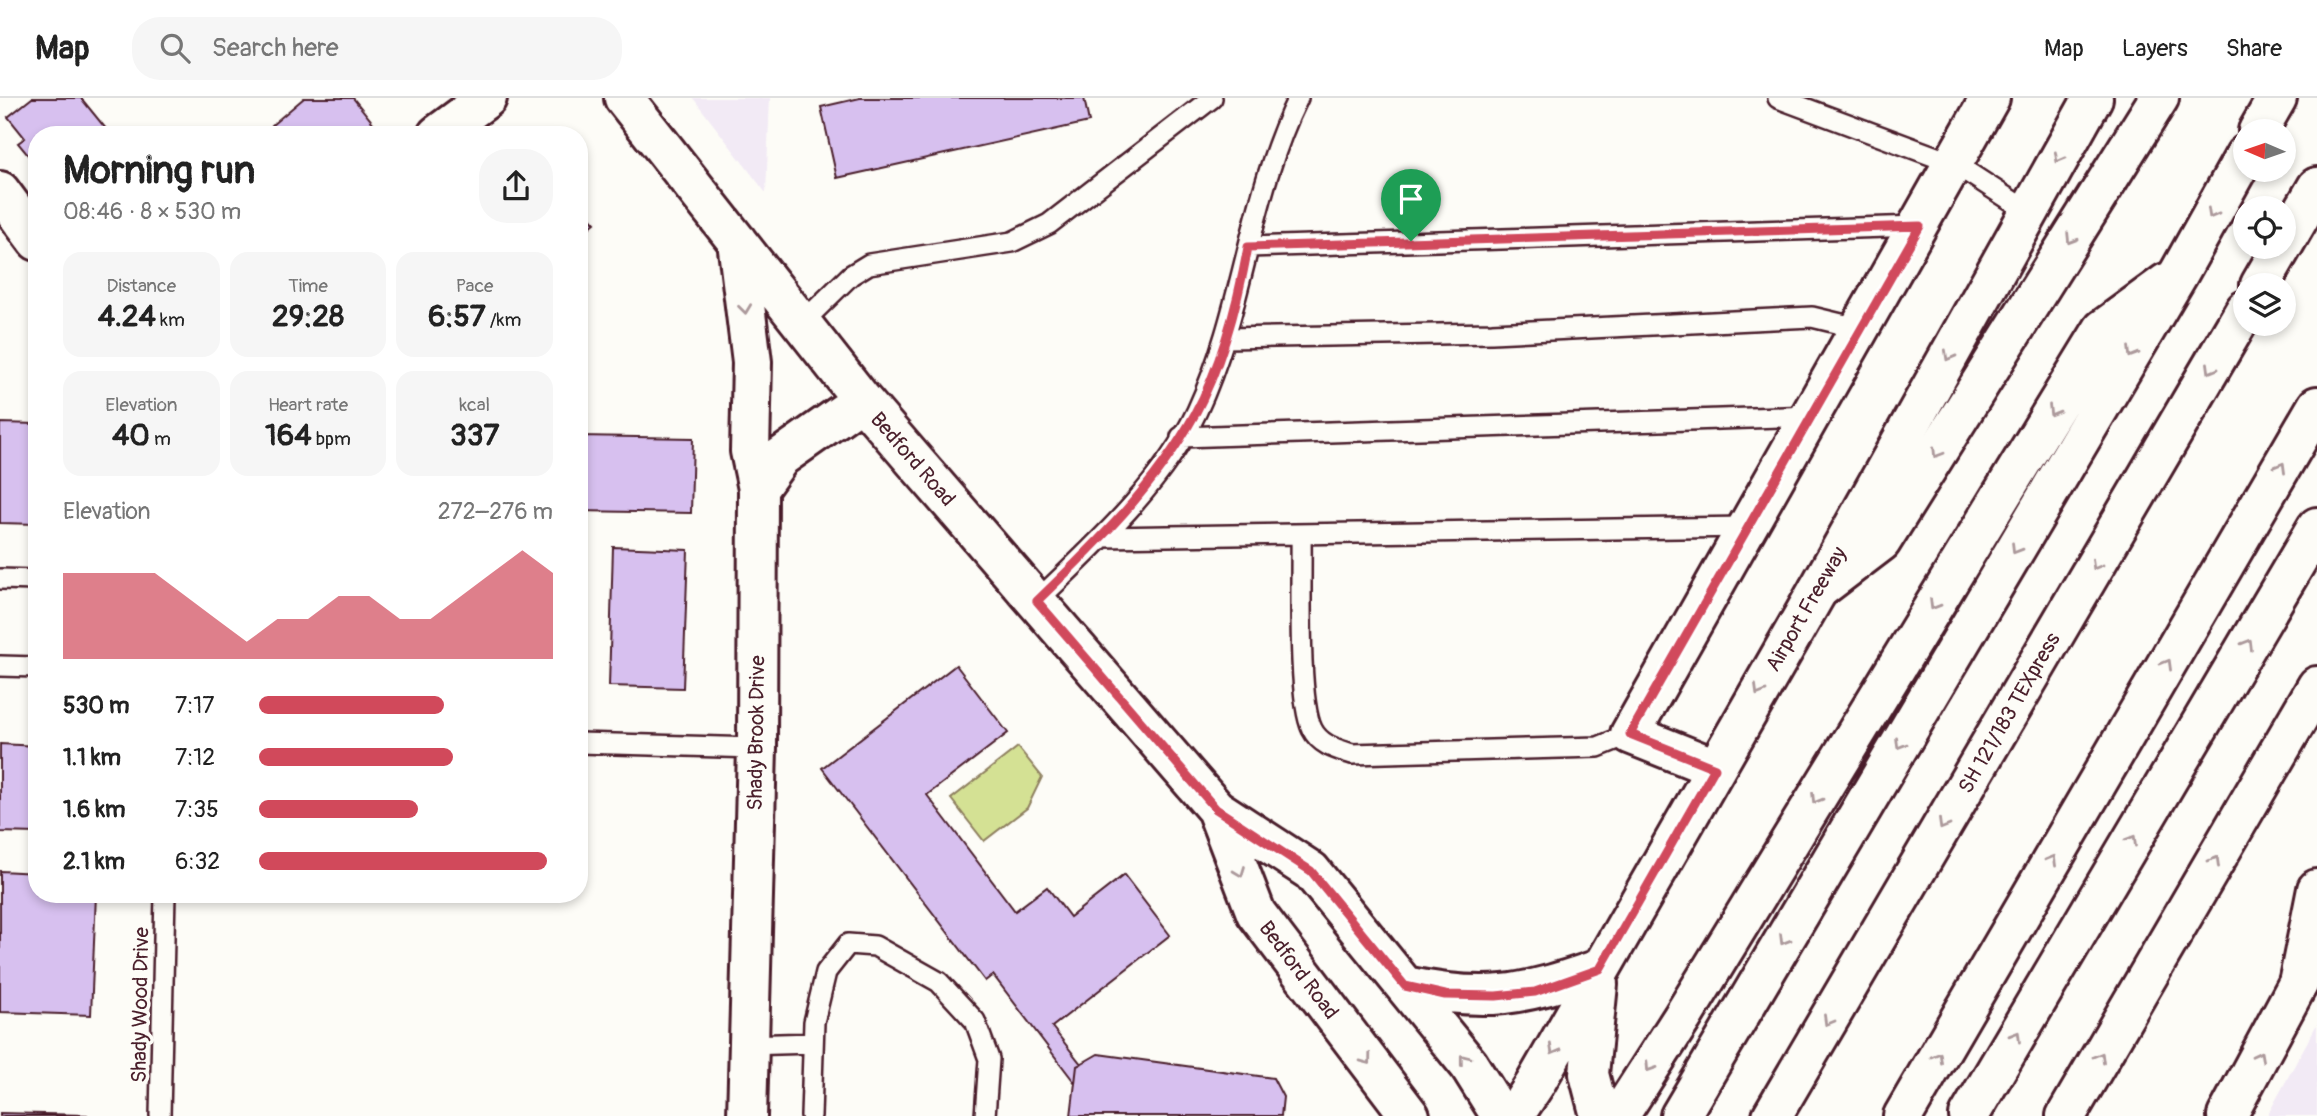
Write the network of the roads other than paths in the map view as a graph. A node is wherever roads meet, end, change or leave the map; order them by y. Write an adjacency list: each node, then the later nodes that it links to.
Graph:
1 (487, 98): 11 (main road)
2 (624, 98): 20 (main road, Bedford Road)
3 (1212, 98): 23 (lane)
4 (1298, 98): 21 (lane)
5 (1778, 98): 12 (lane)
6 (1990, 98): 12 (main road)
7 (2093, 98): 16 (main road, Airport Freeway, one-way to 16)
8 (2159, 98): 38 (main road, one-way to 38)
9 (2277, 98): 10 (main road)
10 (2265, 119)
11 (449, 126)
12 (1955, 164): 16 (lane); 18 (main road)
13 (2233, 176): 22 (main road, one-way to 22)
14 (2317, 187): 17 (main road)
15 (0, 191): 19 (main road)
16 (2029, 212): 38 (main road, Airport Freeway, one-way to 38)
17 (2296, 223)
18 (1920, 226): 21 (lane); 24 (main road)
19 (28, 229)
20 (737, 241): 23 (main road, Bedford Road); 31 (main road, Shady Brook Drive, one-way to 31)
21 (1248, 247): 26 (lane)
22 (2179, 273): 64 (main road, one-way to 64); 65 (main road, one-way to 65)
23 (802, 323): 27 (main road, Bedford Road)
24 (1862, 329): 26 (lane); 29 (main road)
25 (2233, 330): 66 (main road, SH 121/183 TEXpress, one-way to 66)
26 (1224, 338): 30 (lane)
27 (862, 400): 31 (main road); 39 (main road, Bedford Road)
28 (2317, 406): 67 (main road, one-way to 28)
29 (1812, 416): 30 (lane); 32 (main road)
30 (1181, 437): 35 (lane)
31 (758, 489): 45 (main road, Shady Brook Drive)
32 (1746, 527): 34 (lane); 43 (main road)
33 (2317, 527): 68 (main road, one-way to 33)
34 (1301, 534): 35 (lane); 43 (lane)
35 (1102, 537): 39 (lane)
36 (0, 579): 37 (lane)
37 (28, 580)
38 (1818, 590): 46 (main road, Airport Freeway, one-way to 46)
39 (1037, 601): 47 (main road, Bedford Road)
40 (0, 666): 41 (lane)
41 (28, 667)
42 (2317, 686): 69 (main road, one-way to 42)
43 (1630, 734): 46 (main road)
44 (588, 743): 45 (lane)
45 (757, 748): 55 (main road, Shady Brook Drive)
46 (1715, 768): 51 (main road, Airport Freeway)
47 (1216, 809): 53 (main road, Bedford Road); 60 (main road, Bedford Road, one-way to 60)
48 (2317, 889): 52 (main road)
49 (165, 903): 56 (lane, Shady Wood Drive)
50 (2317, 950): 52 (main road)
51 (1600, 969): 53 (main road); 62 (main road, Airport Freeway, one-way to 62); 63 (main road)
52 (2298, 984): 70 (main road, one-way to 52)
53 (1405, 986): 61 (main road, Bedford Road, one-way to 53)
54 (813, 1043): 55 (lane); 58 (lane); 59 (lane)
55 (749, 1045): 57 (main road, Shady Brook Drive)
56 (160, 1116)
57 (747, 1116)
58 (811, 1116)
59 (985, 1116)
60 (1410, 1116)
61 (1502, 1116)
62 (1514, 1116)
63 (1600, 1116)
64 (1619, 1116)
65 (1680, 1116)
66 (1772, 1116)
67 (1903, 1116)
68 (1969, 1116)
69 (2066, 1116)
70 (2227, 1116)

